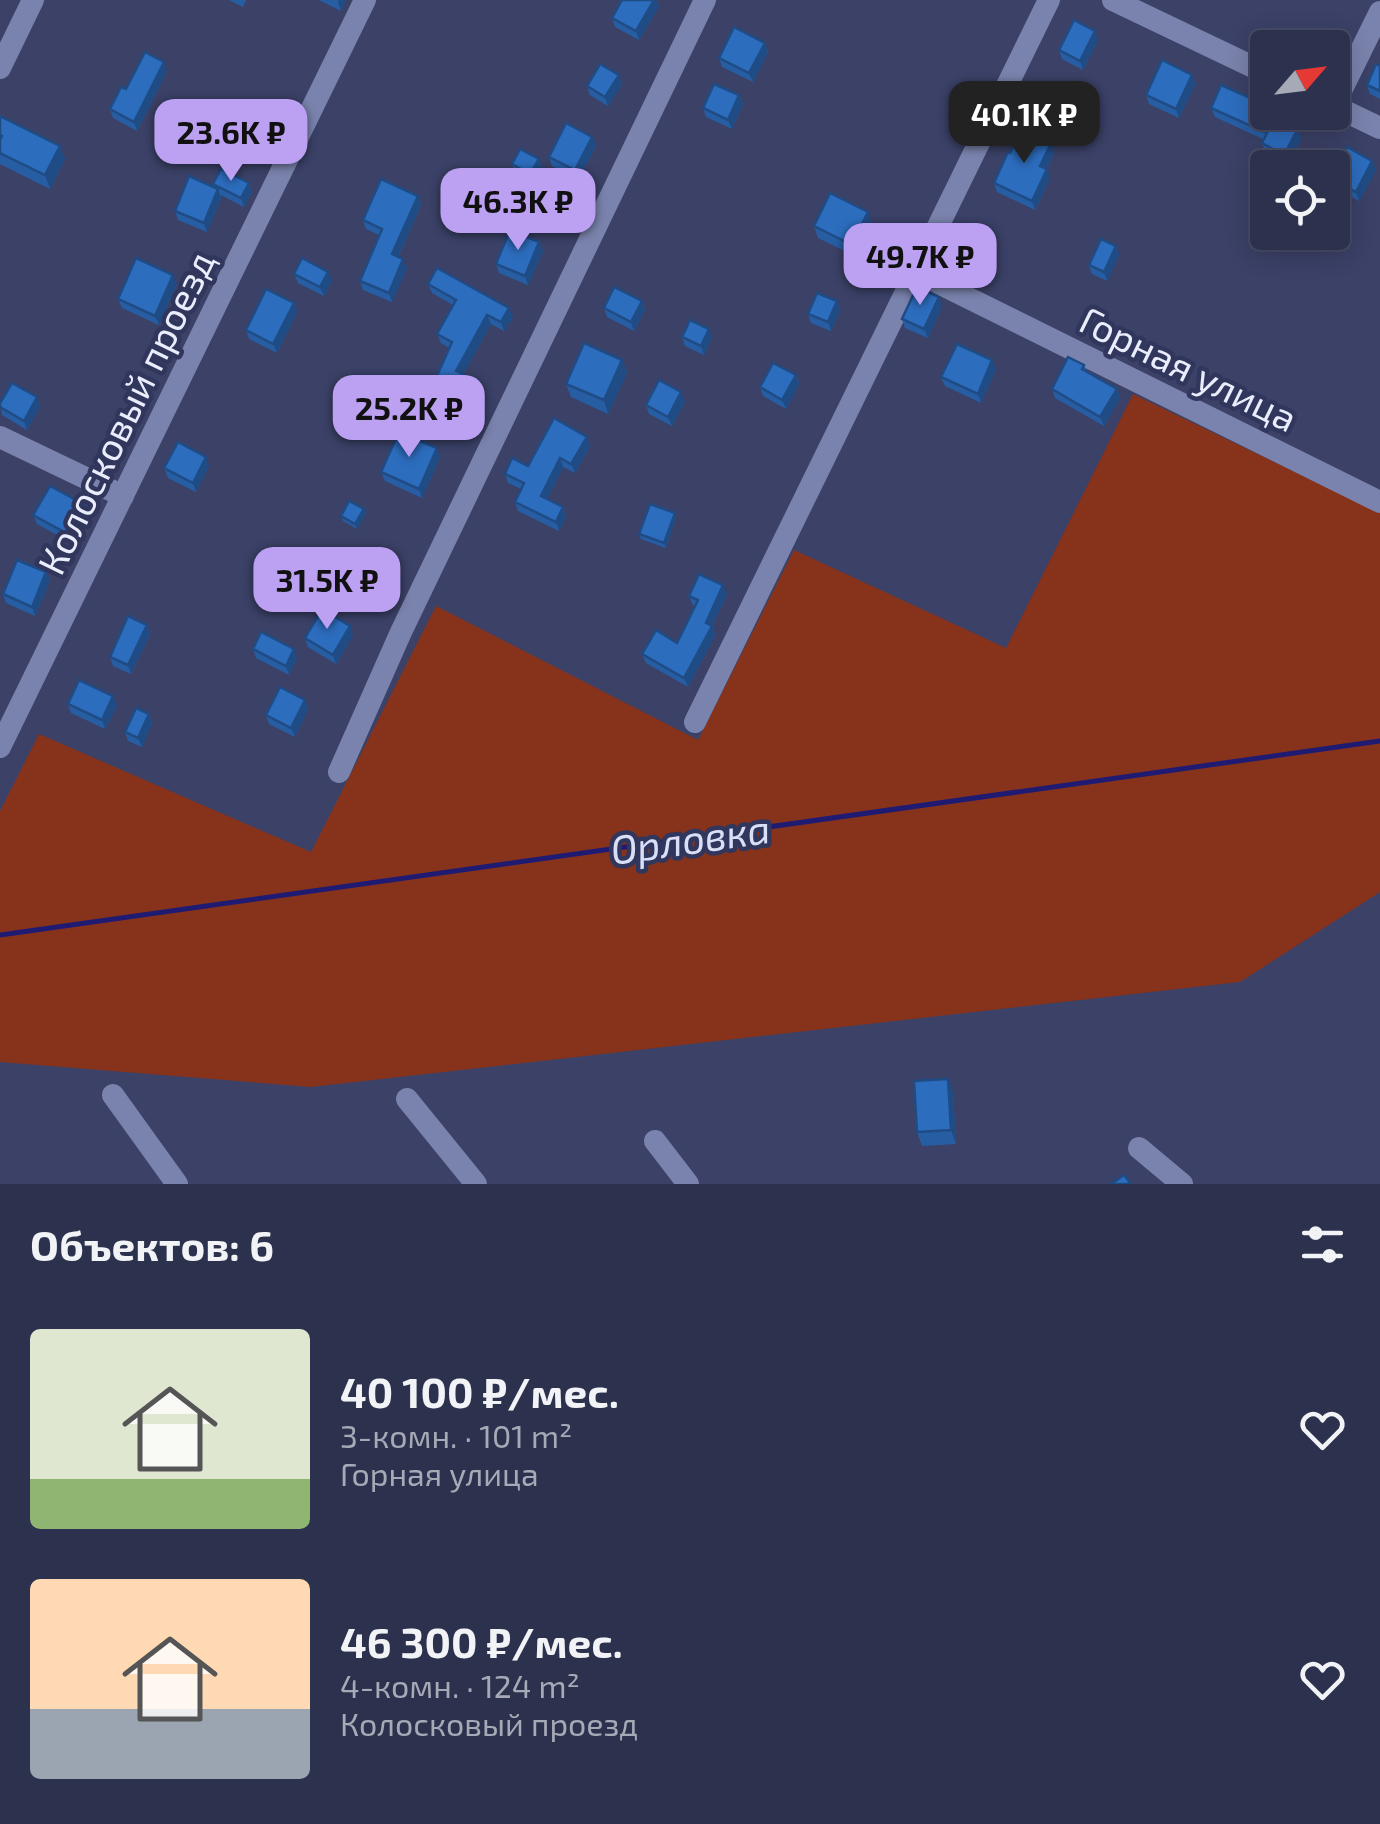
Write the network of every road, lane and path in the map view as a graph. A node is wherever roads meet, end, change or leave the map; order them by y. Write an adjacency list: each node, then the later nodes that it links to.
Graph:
1 (32, 0): 8 (street)
2 (365, 0): 14 (street, Колосковый проезд)
3 (705, 0): 18 (street)
4 (1049, 0): 12 (street)
5 (1113, 0): 7 (street)
6 (1380, 12): 9 (street)
7 (1250, 65)
8 (0, 68)
9 (1350, 71)
10 (1350, 113): 11 (street)
11 (1380, 128)
12 (916, 272): 15 (street, Горная улица); 16 (street)
13 (0, 437): 14 (street)
14 (123, 496): 17 (street, Колосковый проезд)
15 (1380, 502)
16 (695, 722)
17 (0, 746)
18 (339, 772)
19 (112, 1095): 23 (street)
20 (407, 1099): 24 (street)
21 (655, 1141): 25 (street)
22 (1139, 1148): 26 (street)
23 (177, 1184)
24 (476, 1184)
25 (688, 1184)
26 (1182, 1184)

